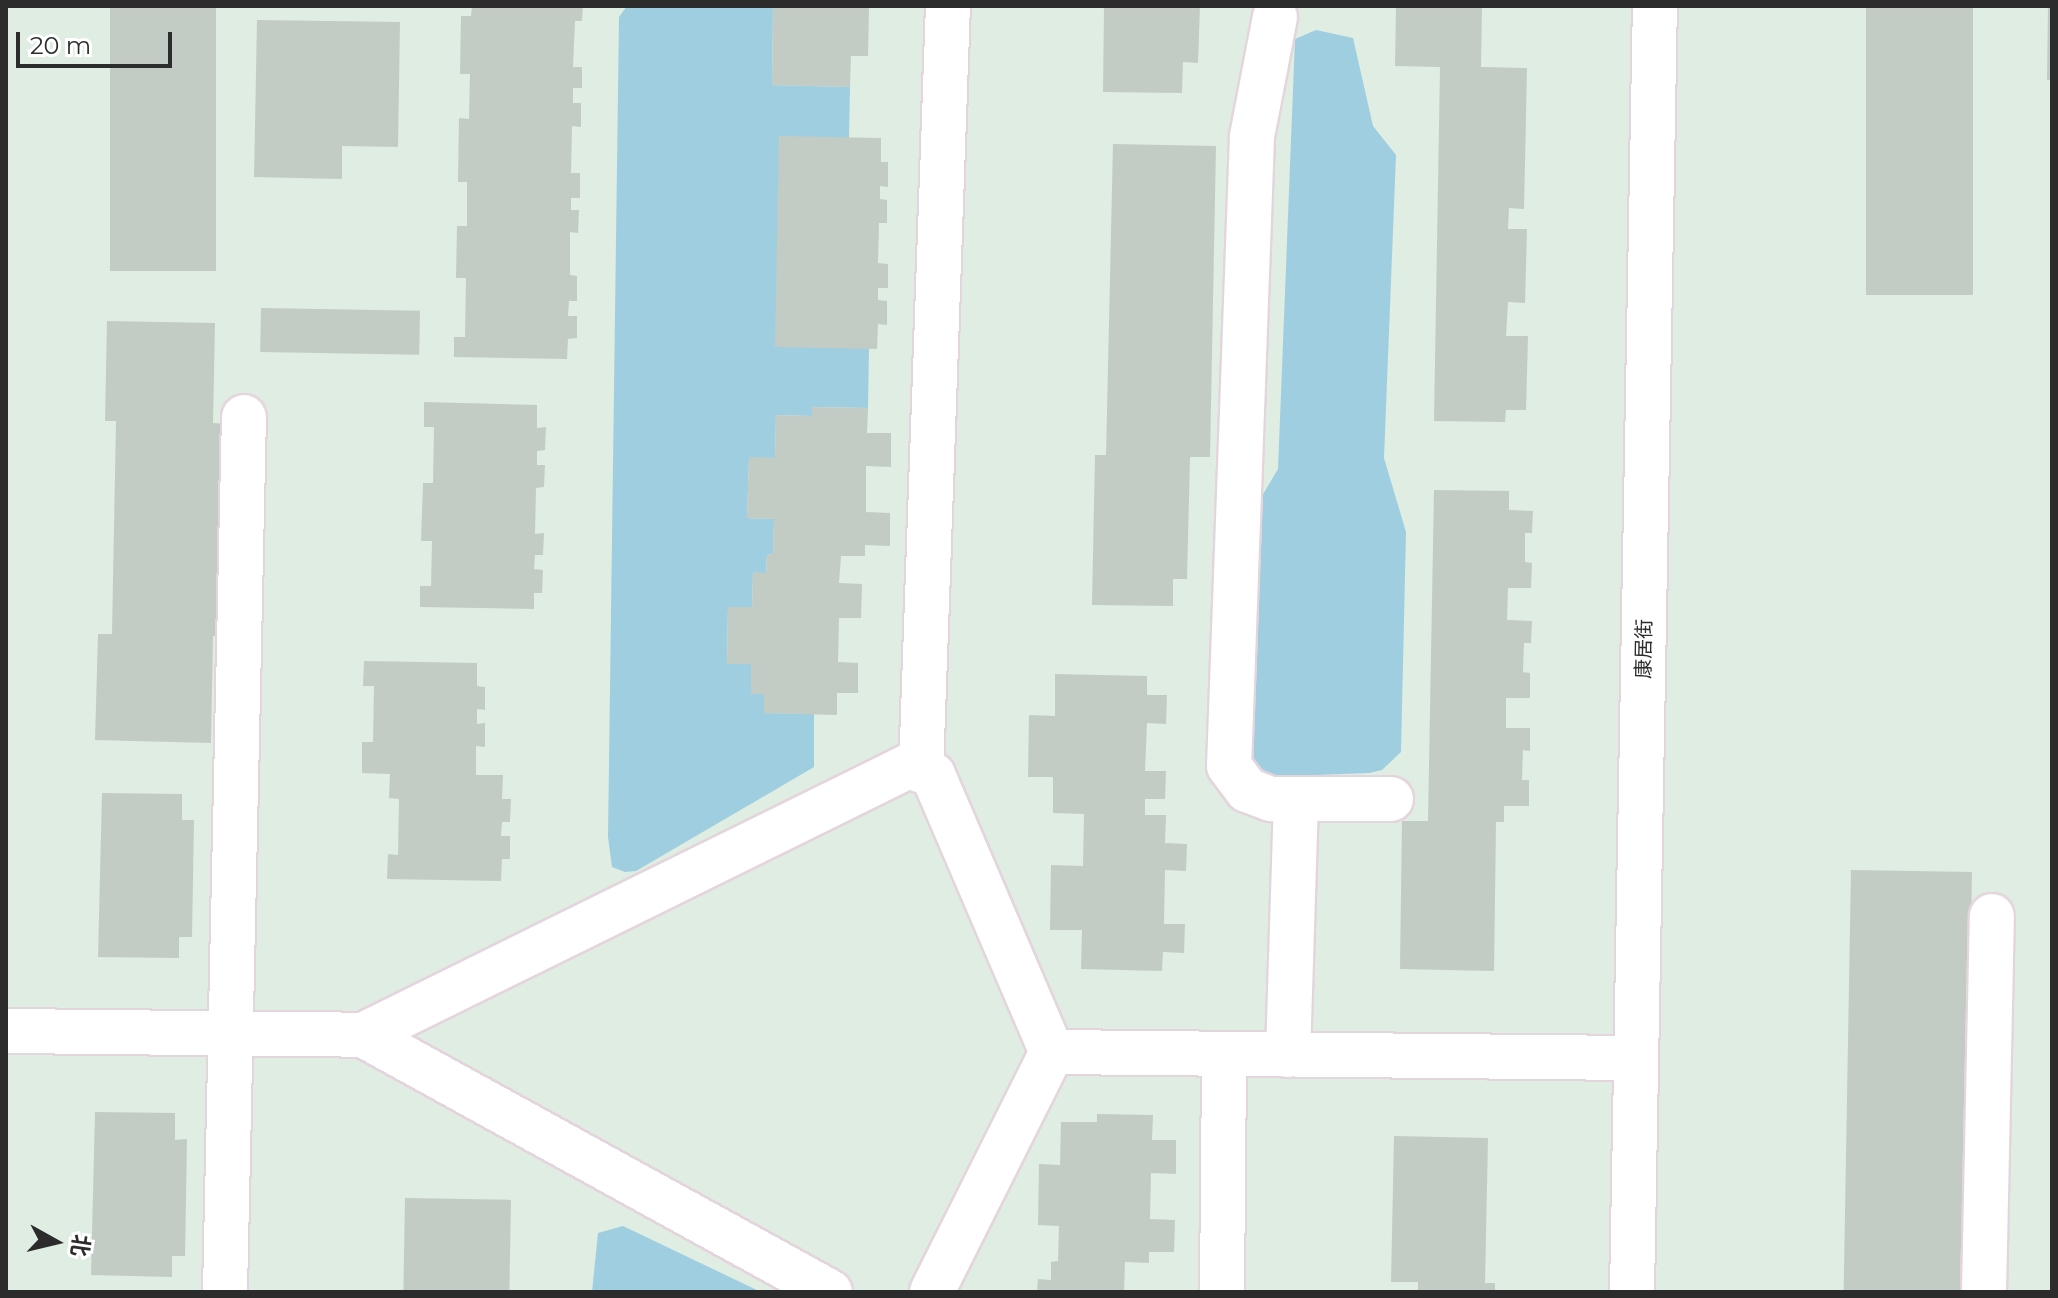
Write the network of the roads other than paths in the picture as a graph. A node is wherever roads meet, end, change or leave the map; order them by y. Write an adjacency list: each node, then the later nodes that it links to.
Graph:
1 (948, 6): 5 (street)
2 (1655, 6): 15 (street, 康居街)
3 (1275, 17): 6 (street)
4 (244, 417): 10 (street)
5 (921, 770): 11 (street); 12 (street)
6 (1296, 799): 7 (street); 14 (street)
7 (1391, 799)
8 (1992, 916): 21 (street)
9 (6, 1031): 10 (street)
10 (231, 1034): 11 (street); 16 (street)
11 (363, 1035): 17 (street)
12 (1052, 1052): 13 (street); 18 (street)
13 (1224, 1055): 14 (street); 19 (street)
14 (1288, 1055): 15 (street)
15 (1636, 1058): 20 (street, 康居街)
16 (225, 1292)
17 (830, 1292)
18 (932, 1292)
19 (1222, 1292)
20 (1632, 1292)
21 (1984, 1292)

